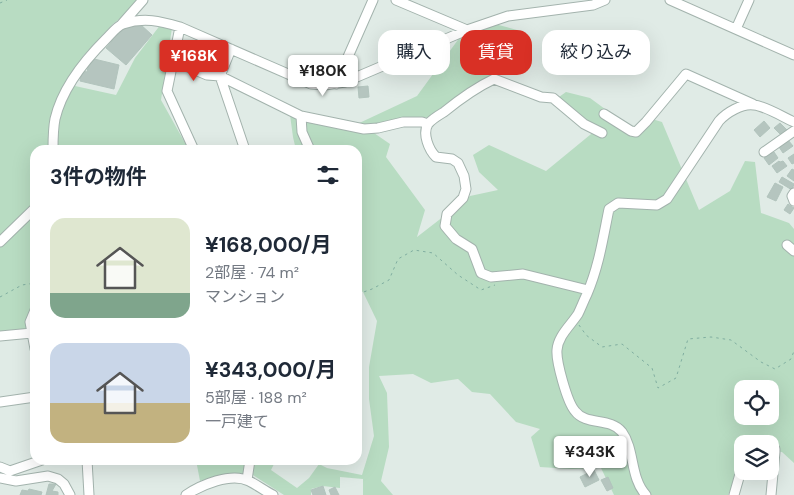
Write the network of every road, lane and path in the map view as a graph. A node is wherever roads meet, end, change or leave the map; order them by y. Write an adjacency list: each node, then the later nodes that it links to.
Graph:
1 (7, 0): 8 (path)
2 (144, 0): 9 (street)
3 (373, 0): 18 (street)
4 (396, 0): 12 (street)
5 (605, 0): 12 (street)
6 (670, 0): 11 (street)
7 (749, 0): 11 (street)
8 (0, 3)
9 (121, 24): 10 (street); 26 (street)
10 (180, 27): 14 (street); 16 (street)
11 (736, 28): 15 (street)
12 (467, 30)
13 (460, 33): 18 (street)
14 (231, 50): 17 (street); 18 (street)
15 (794, 55)
16 (174, 61): 17 (street); 27 (street)
17 (220, 76): 21 (street); 28 (street)
18 (336, 84)
19 (753, 104): 20 (street); 22 (street); 39 (street)
20 (604, 114)
21 (301, 116): 23 (street); 29 (street)
22 (794, 122)
23 (428, 124): 25 (street); 39 (street)
24 (794, 131): 30 (street)
25 (602, 133)
26 (53, 145)
27 (192, 145)
28 (243, 145)
29 (308, 145)
30 (764, 152)
31 (794, 194): 32 (street)
32 (794, 202)
33 (30, 213): 34 (street)
34 (0, 242)
35 (787, 245): 36 (street)
36 (794, 251)
37 (30, 284): 41 (path)
38 (495, 285): 40 (path)
39 (588, 290): 42 (street)
40 (362, 293)
41 (0, 297)
42 (575, 318): 45 (path); 60 (street)
43 (30, 334): 44 (street)
44 (0, 336)
45 (794, 351)
46 (30, 398): 47 (street)
47 (0, 402)
48 (30, 465): 51 (street)
49 (87, 465): 57 (street)
50 (249, 465): 53 (street)
51 (0, 468)
52 (0, 478): 56 (street)
53 (247, 480): 58 (street); 59 (street)
54 (738, 480): 61 (street)
55 (772, 480): 62 (street)
56 (70, 495)
57 (89, 495)
58 (186, 495)
59 (273, 495)
60 (646, 495)
61 (734, 495)
62 (771, 495)

